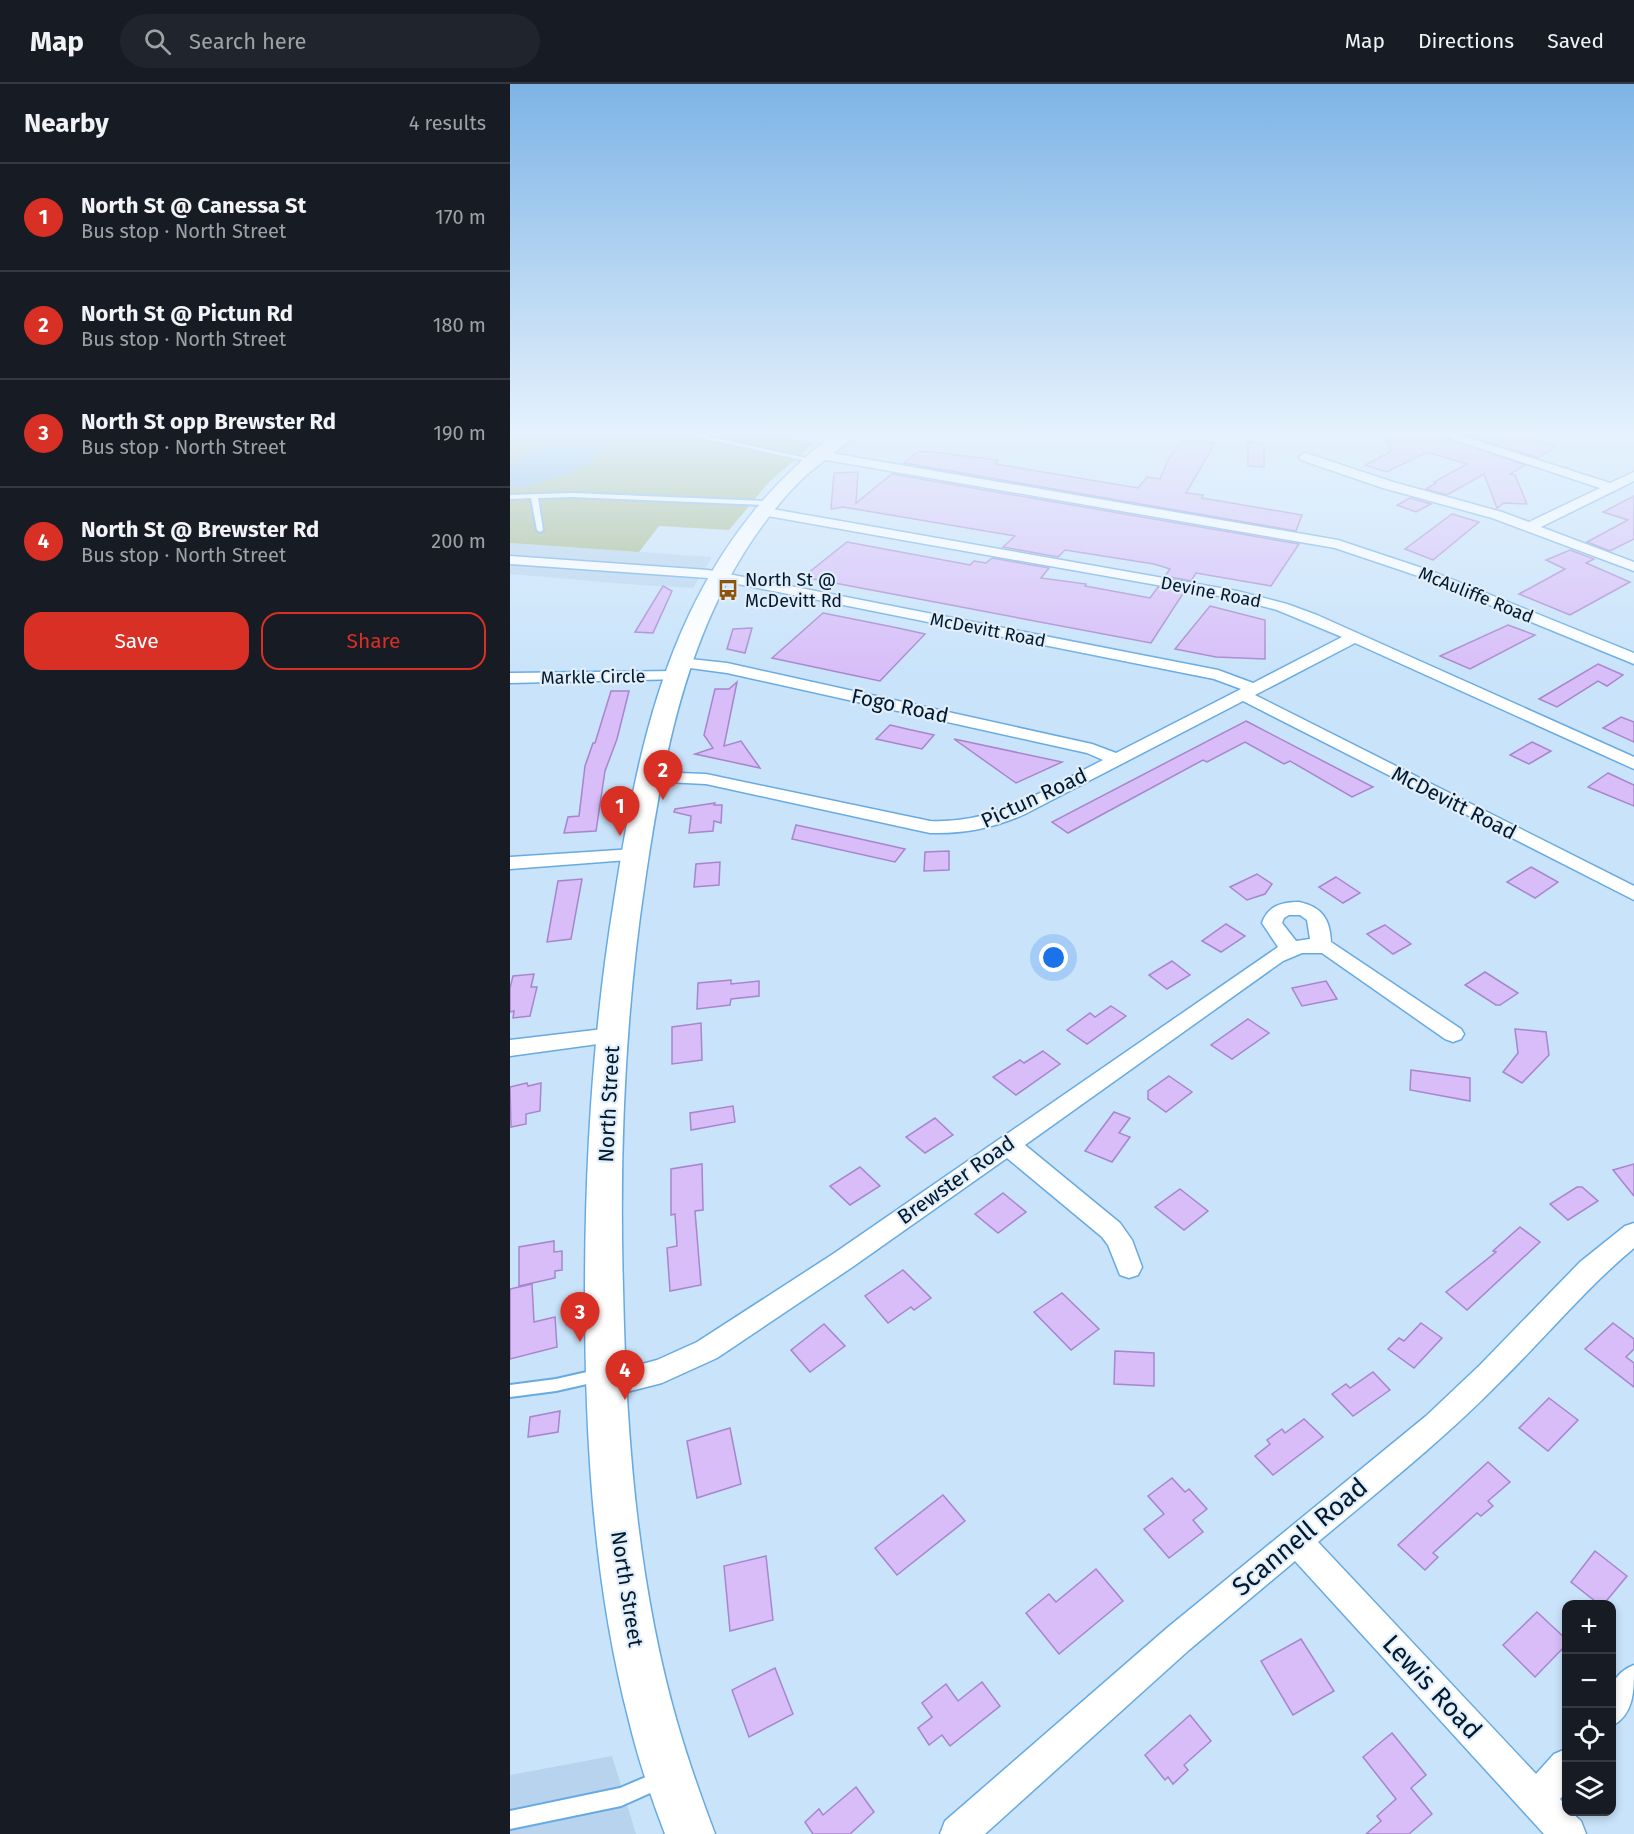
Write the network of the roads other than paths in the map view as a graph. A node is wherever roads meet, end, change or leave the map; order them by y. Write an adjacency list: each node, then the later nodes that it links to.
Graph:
1 (537, 514): 8 (lane)
2 (760, 514): 11 (main road, North Street)
3 (800, 514): 12 (street, Devine Road)
4 (1156, 514): 13 (street, McAuliffe Road)
5 (1487, 514): 7 (street)
6 (1557, 514): 7 (street)
7 (1530, 527): 10 (street)
8 (540, 530)
9 (510, 560): 11 (street, McDevitt Road)
10 (1634, 567)
11 (720, 576): 14 (main road, North Street); 16 (street, McDevitt Road)
12 (1354, 637): 16 (street, Pictun Road); 18 (street, Devine Road)
13 (1634, 659)
14 (678, 670): 15 (street, Markle Circle); 17 (street, Fogo Road); 19 (main road, North Street)
15 (510, 678)
16 (1249, 692): 17 (street, Pictun Road); 22 (street, McDevitt Road)
17 (1117, 759): 19 (street, Pictun Road)
18 (1634, 764)
19 (651, 777): 20 (main road, North Street)
20 (634, 855): 21 (street); 26 (main road, North Street)
21 (510, 863)
22 (1634, 894)
23 (1321, 946): 24 (street, Brewster Road); 24 (street); 25 (street, Brewster Road)
24 (1292, 948): 28 (street, Brewster Road)
25 (1453, 1034)
26 (612, 1036): 27 (street); 31 (main road, North Street)
27 (510, 1048)
28 (1007, 1144): 30 (street); 31 (street, Brewster Road)
29 (1634, 1233): 33 (street, Scannell Road)
30 (1129, 1267)
31 (607, 1379): 32 (lane); 37 (main road, North Street)
32 (510, 1392)
33 (1296, 1540): 38 (street, Lewis Road); 41 (street, Scannell Road)
34 (1634, 1681): 35 (street)
35 (1612, 1708)
36 (1562, 1771): 38 (street)
37 (668, 1776): 39 (lane); 40 (main road, North Street)
38 (1537, 1799): 42 (street, Lewis Road)
39 (510, 1820)
40 (686, 1832)
41 (958, 1834)
42 (1568, 1834)

